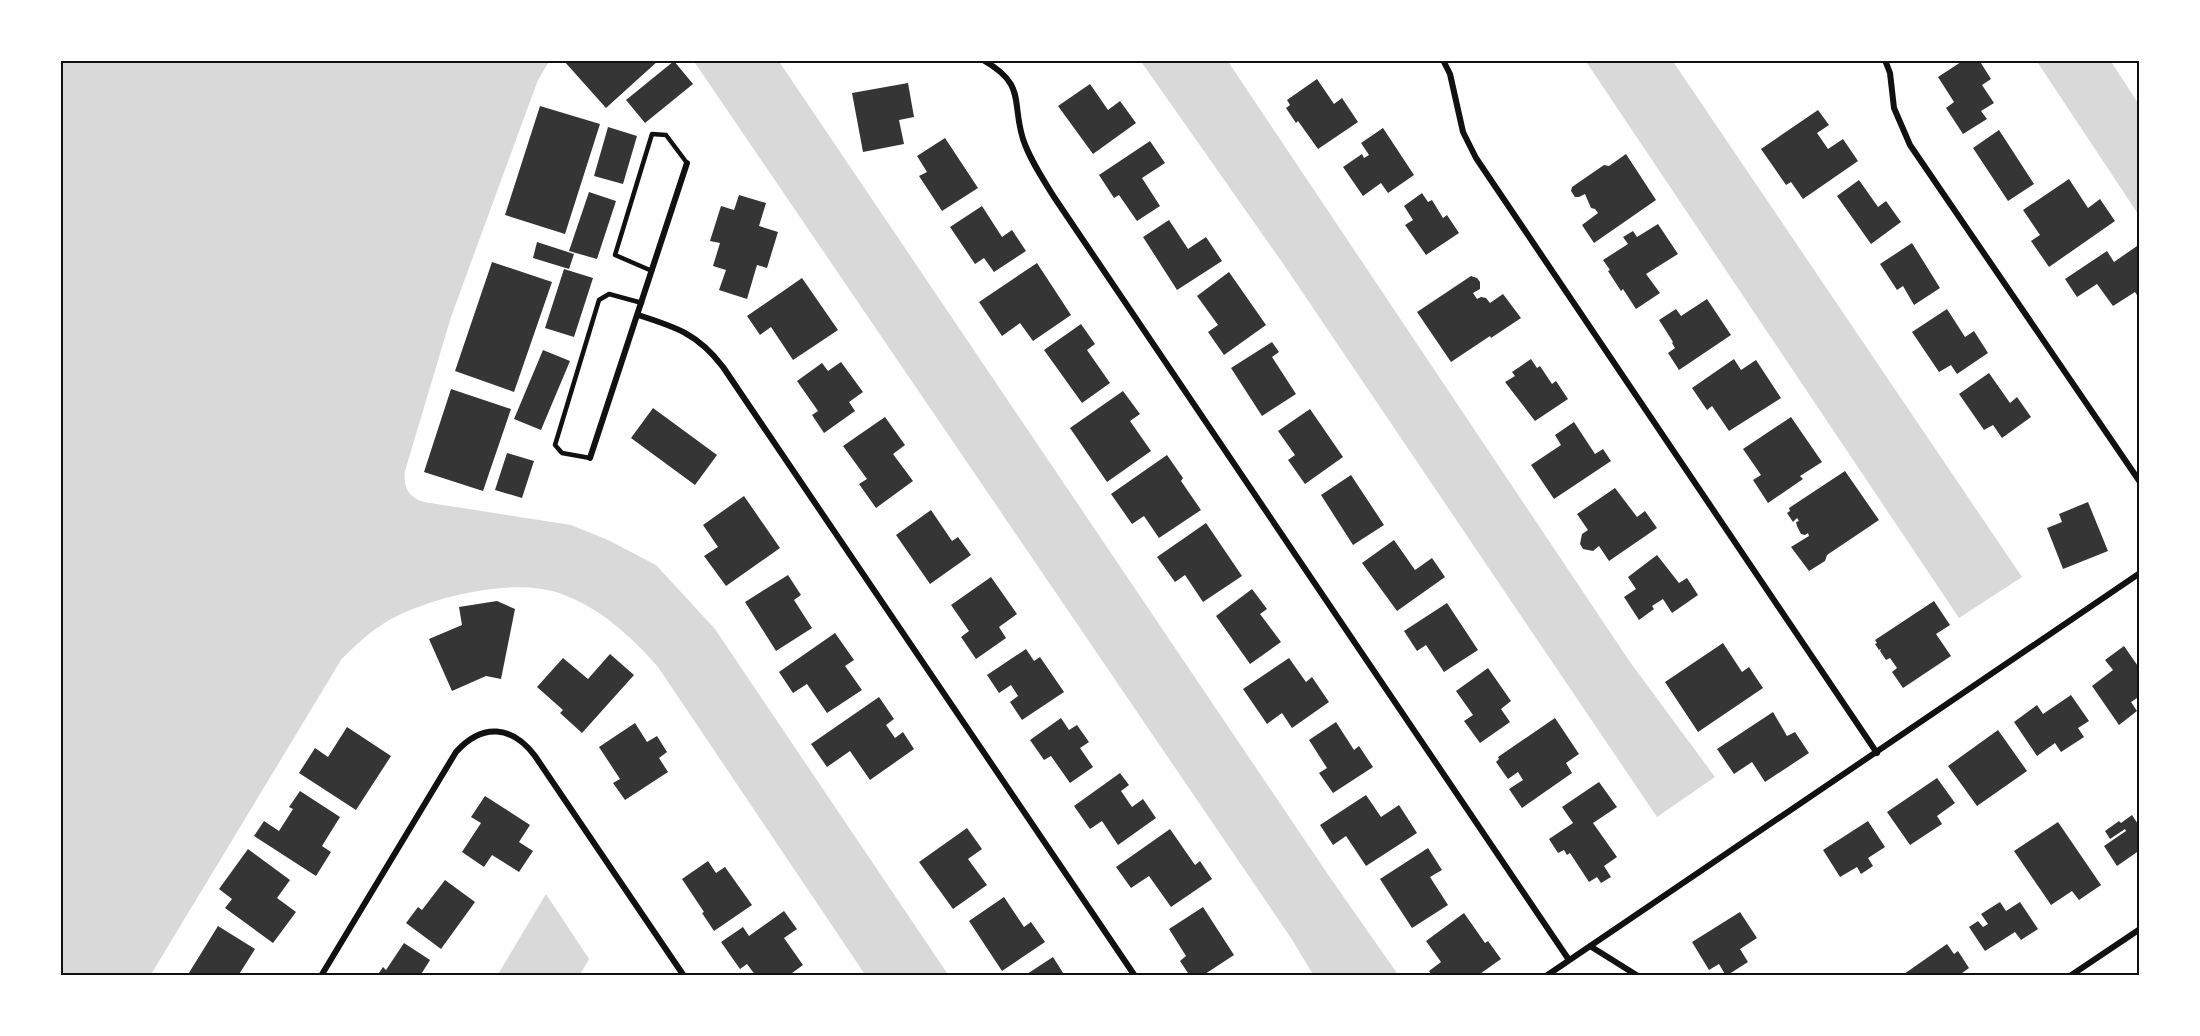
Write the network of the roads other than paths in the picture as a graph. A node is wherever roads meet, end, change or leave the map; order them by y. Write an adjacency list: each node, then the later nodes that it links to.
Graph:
1 (983, 60): 14 (street)
2 (1443, 60): 11 (street)
3 (1885, 60): 9 (street)
4 (687, 163): 5 (street); 5 (lane)
5 (652, 271): 6 (street)
6 (642, 303): 7 (street); 8 (lane)
7 (638, 315): 8 (street); 17 (street)
8 (590, 458)
9 (2140, 482)
10 (2140, 573): 11 (street)
11 (1877, 753): 13 (street)
12 (2140, 929): 20 (street)
13 (1590, 946): 14 (street); 19 (street)
14 (1569, 960): 18 (street)
15 (321, 976): 16 (street)
16 (684, 976)
17 (1135, 976)
18 (1546, 976)
19 (1638, 976)
20 (2070, 976)

